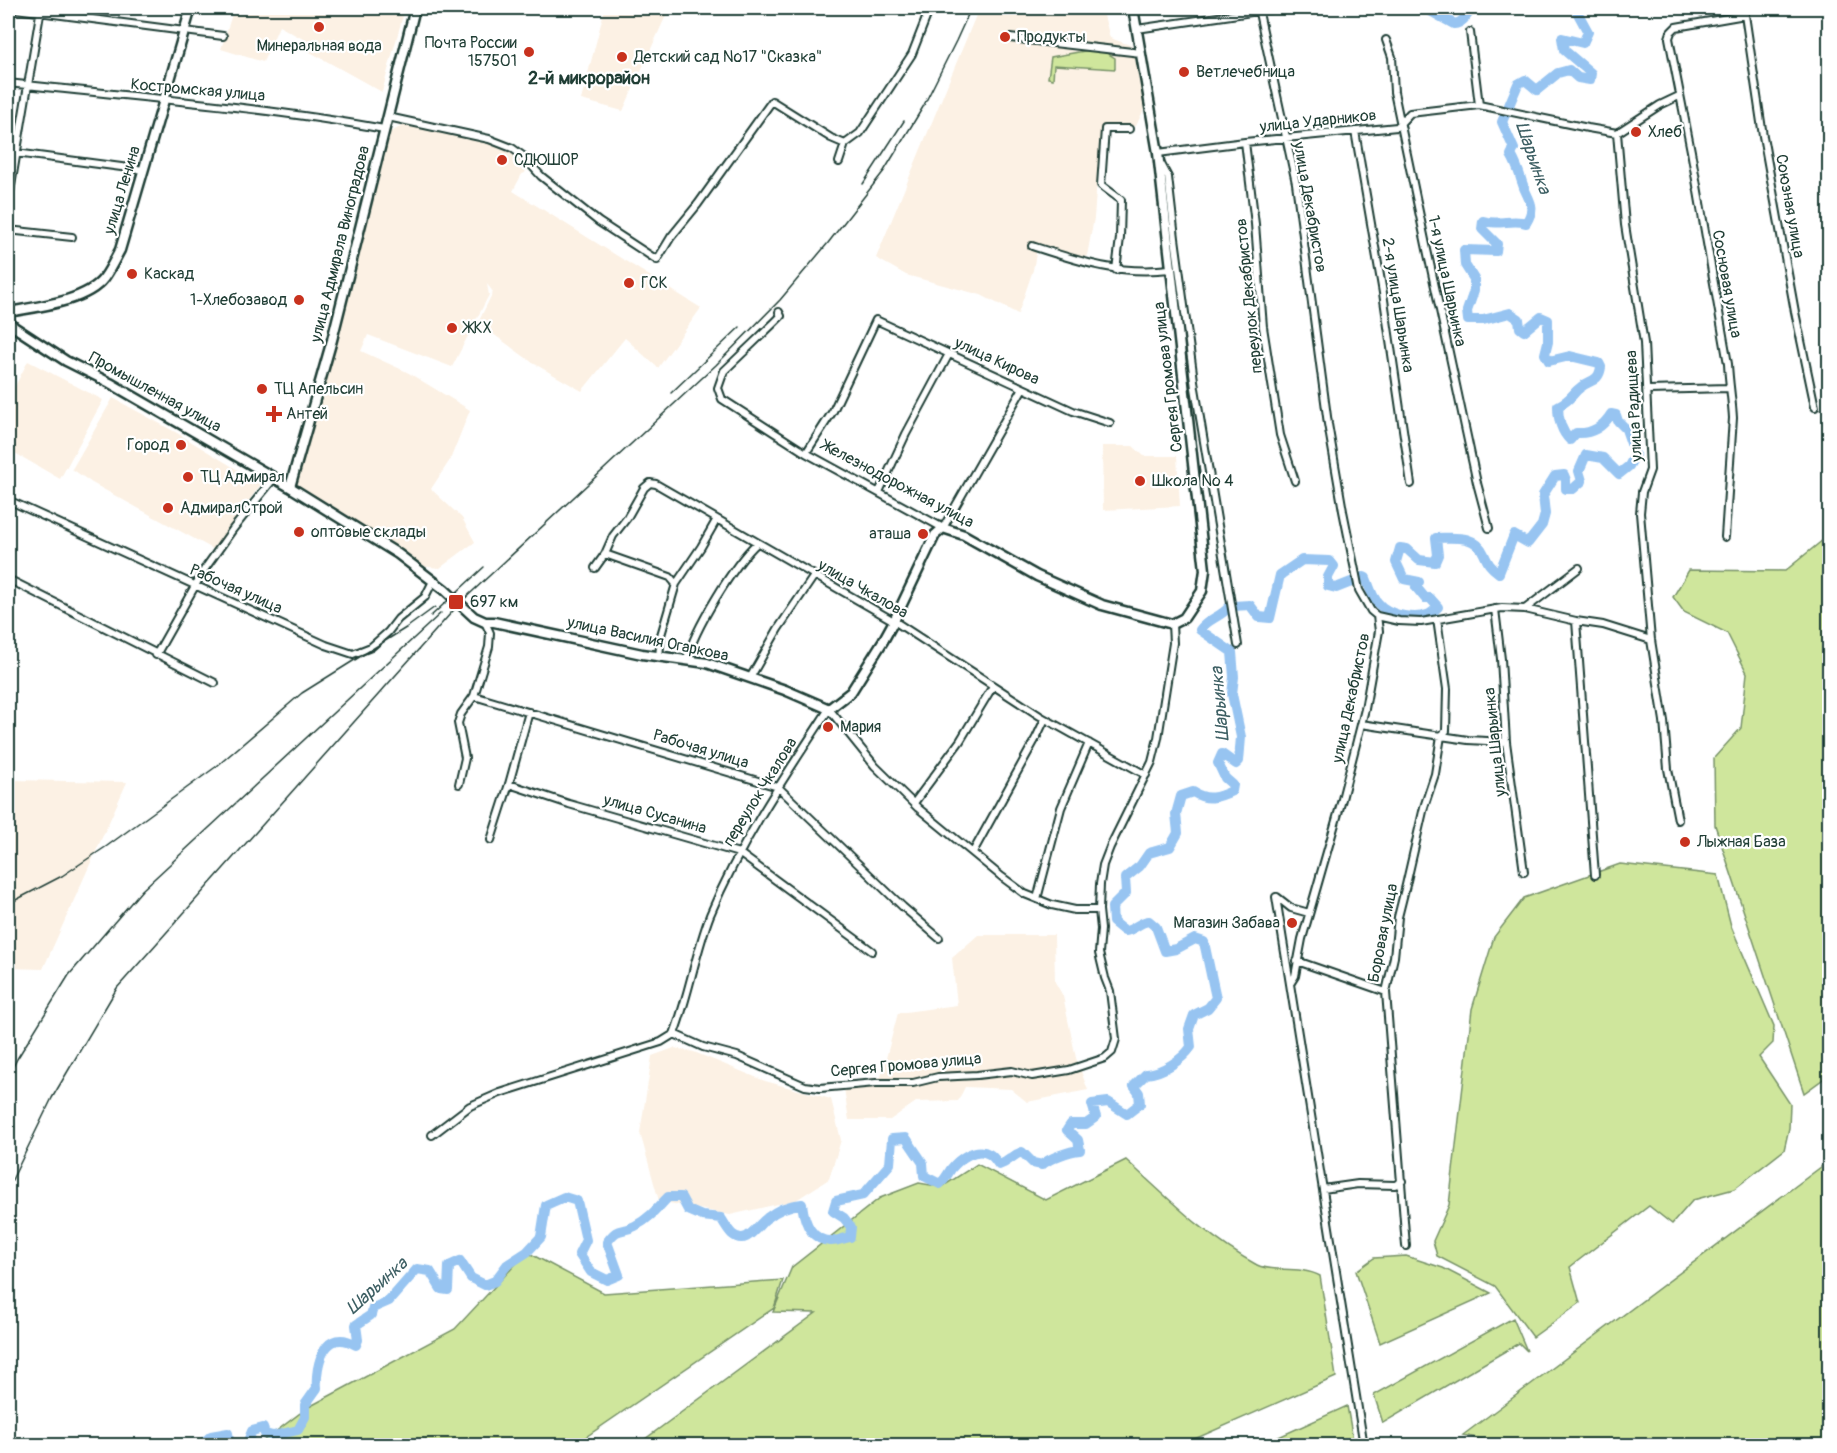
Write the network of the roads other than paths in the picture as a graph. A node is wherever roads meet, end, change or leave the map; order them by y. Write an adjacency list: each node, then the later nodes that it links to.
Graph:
1 (8, 8): 8 (street)
2 (191, 8): 11 (street, улица Ленина)
3 (415, 8): 22 (street, улица Адмирала Виноградова)
4 (930, 8): 30 (street)
5 (1133, 8): 10 (street, Сергея Громова улица)
6 (1279, 8): 7 (street)
7 (1258, 9): 10 (street); 28 (street, улица Декабристов)
8 (41, 10): 11 (street); 18 (street)
9 (1744, 11): 19 (street, Сосновая улица); 49 (street, Союзная улица)
10 (1137, 30): 16 (street, Сергея Громова улица)
11 (184, 32): 13 (street); 20 (street, улица Ленина)
12 (1470, 32): 21 (street)
13 (223, 36)
14 (1010, 38): 16 (street)
15 (1386, 40): 23 (street, 1-я улица Шарьинка)
16 (1141, 53): 33 (street, Сергея Громова улица)
17 (8, 83): 18 (street, Костромская улица)
18 (27, 85): 20 (street, Костромская улица); 32 (street)
19 (1679, 96): 27 (street); 47 (street, Сосновая улица)
20 (164, 100): 24 (street, Костромская улица); 35 (street, улица Ленина)
21 (1479, 105): 23 (street, улица Ударников); 27 (street, улица Ударников)
22 (388, 117): 24 (street, улица Адмирала Виноградова); 30 (street)
23 (1401, 121): 26 (street, улица Ударников); 60 (street, 1-я улица Шарьинка)
24 (384, 129): 55 (street, улица Адмирала Виноградова)
25 (1129, 129): 41 (street)
26 (1355, 131): 28 (street, улица Ударников); 54 (street, 2-я улица Шарьинка)
27 (1617, 133): 48 (street, улица Радищева)
28 (1285, 138): 29 (street, улица Ударников); 73 (street, улица Декабристов)
29 (1245, 142): 33 (street, улица Ударников); 53 (street, переулок Декабристов)
30 (845, 144): 34 (street)
31 (8, 152): 32 (street)
32 (16, 153): 35 (street); 36 (street)
33 (1158, 157): 40 (street, Сергея Громова улица); 80 (street)
34 (839, 162)
35 (144, 170): 42 (street, улица Ленина)
36 (8, 204)
37 (8, 230): 38 (street)
38 (72, 237)
39 (1032, 246): 41 (street)
40 (1170, 269): 41 (street); 78 (street, Сергея Громова улица)
41 (1116, 270)
42 (8, 312)
43 (779, 312): 51 (street, Железнодорожная улица)
44 (8, 321): 52 (street, Промышленная улица)
45 (949, 354): 46 (street, улица Кирова); 51 (street, улица Кирова); 56 (street)
46 (1023, 388): 50 (street, улица Кирова); 59 (street, переулок Чкалова)
47 (1729, 388): 48 (street); 61 (street, Сосновая улица)
48 (1647, 390): 79 (street, улица Радищева)
49 (1815, 407)
50 (1110, 423)
51 (806, 453): 56 (street, Железнодорожная улица)
52 (274, 478): 55 (street, Промышленная улица); 70 (street)
53 (1295, 481)
54 (1411, 484)
55 (290, 487): 68 (street, Промышленная улица)
56 (879, 492): 59 (street, Железнодорожная улица)
57 (8, 500): 70 (street, Рабочая улица)
58 (717, 519): 62 (street, улица Чкалова); 63 (street, улица Чкалова); 69 (street)
59 (943, 528): 75 (street, переулок Чкалова); 78 (street, Железнодорожная улица)
60 (1489, 528)
61 (1725, 537)
62 (757, 543): 66 (street, улица Чкалова); 83 (street)
63 (605, 554): 64 (street, улица Чкалова); 69 (street)
64 (595, 568)
65 (1579, 568): 72 (street)
66 (814, 576): 75 (street, улица Чкалова); 84 (street)
67 (8, 579): 81 (street)
68 (433, 581): 70 (street, Рабочая улица); 77 (street, улица Василия Огаркова)
69 (676, 584): 82 (street)
70 (194, 585): 81 (street)
71 (1496, 609): 72 (street); 74 (street); 93 (street, улица Шарьинка)
72 (1525, 609): 76 (street)
73 (1377, 616): 74 (street); 91 (street, улица Декабристов)
74 (1437, 619): 92 (street, Боровая улица)
75 (894, 621): 86 (street, улица Чкалова); 88 (street, переулок Чкалова)
76 (1576, 621): 79 (street); 105 (street)
77 (485, 622): 82 (street, улица Василия Огаркова); 87 (street)
78 (1172, 624): 95 (street, Сергея Громова улица)
79 (1651, 640): 100 (street, улица Радищева)
80 (1238, 645)
81 (156, 655): 85 (street)
82 (659, 657): 83 (street, улица Василия Огаркова)
83 (687, 659): 84 (street, улица Василия Огаркова)
84 (750, 678): 88 (street, улица Василия Огаркова)
85 (215, 683)
86 (993, 686): 90 (street, улица Чкалова); 99 (street)
87 (474, 696): 89 (street, Рабочая улица); 96 (street)
88 (829, 709): 98 (street, переулок Чкалова); 99 (street, улица Василия Огаркова)
89 (529, 712): 97 (street); 98 (street, Рабочая улица)
90 (1045, 718): 94 (street, улица Чкалова); 102 (street)
91 (1361, 724): 92 (street); 108 (street, улица Декабристов)
92 (1441, 736): 93 (street); 113 (street, Боровая улица)
93 (1506, 742): 104 (street, улица Шарьинка)
94 (1089, 743): 95 (street, улица Чкалова); 106 (street)
95 (1146, 775): 107 (street, Сергея Громова улица)
96 (459, 784)
97 (509, 784): 101 (street); 103 (street, улица Сусанина)
98 (778, 787): 103 (street, переулок Чкалова); 109 (street, Рабочая улица)
99 (914, 803): 102 (street, улица Василия Огаркова)
100 (1678, 820)
101 (491, 840)
102 (973, 852): 106 (street, улица Василия Огаркова)
103 (739, 853): 110 (street, улица Сусанина); 114 (street, переулок Чкалова)
104 (1524, 872)
105 (1595, 875)
106 (1037, 899): 107 (street, улица Василия Огаркова)
107 (1099, 910): 114 (street, Сергея Громова улица)
108 (1309, 913): 111 (street, улица Декабристов); 112 (street)
109 (939, 938)
110 (872, 951)
111 (1297, 960): 112 (street, улица Декабристов); 113 (street)
112 (1290, 984): 117 (street, улица Декабристов)
113 (1386, 992): 116 (street, Боровая улица)
114 (674, 1034): 115 (street)
115 (432, 1135)
116 (1402, 1181): 117 (street); 118 (street, Боровая улица)
117 (1323, 1190): 119 (street, улица Декабристов)
118 (1406, 1246)
119 (1364, 1446)

